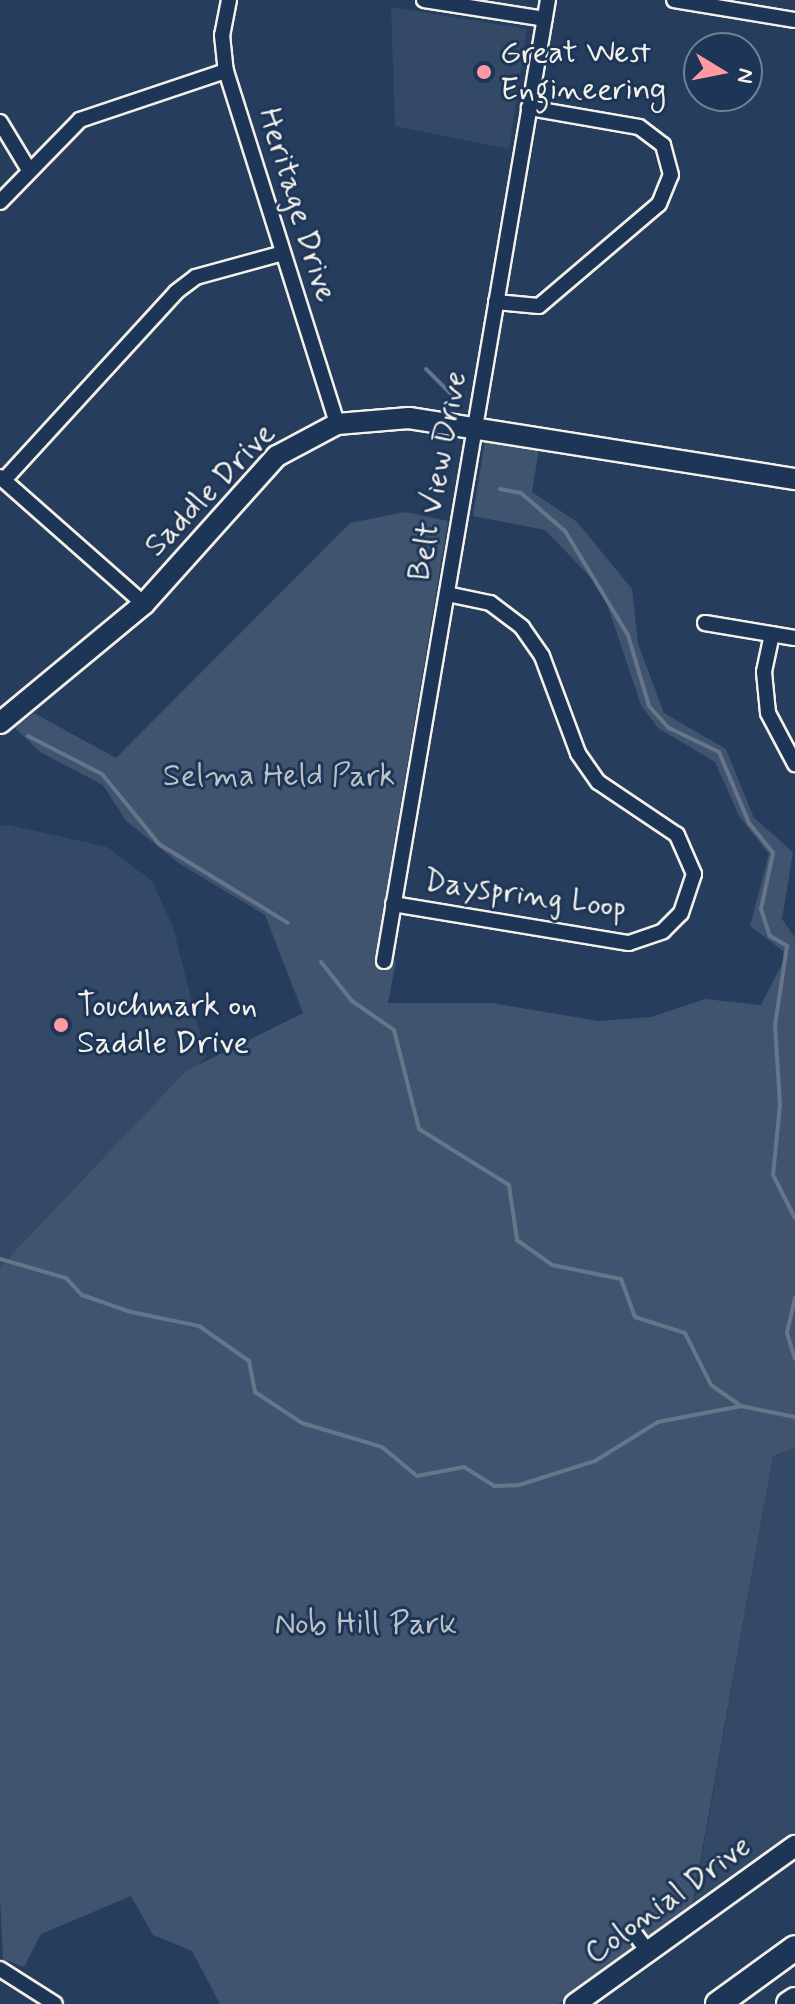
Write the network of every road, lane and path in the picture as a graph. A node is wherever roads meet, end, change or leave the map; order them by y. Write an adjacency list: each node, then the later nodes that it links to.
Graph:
1 (229, 0): 7 (street, Heritage Drive)
2 (424, 0): 5 (street)
3 (548, 0): 5 (street, Belt View Drive)
4 (674, 0): 6 (street)
5 (545, 19): 8 (street, Belt View Drive)
6 (795, 20)
7 (226, 71): 10 (street); 12 (street, Heritage Drive)
8 (529, 108): 13 (street, Belt View Drive); 13 (street)
9 (0, 122): 10 (street)
10 (29, 170): 11 (street)
11 (0, 202)
12 (283, 253): 14 (street, Heritage Drive); 16 (street)
13 (496, 302): 15 (street, Belt View Drive)
14 (337, 424): 15 (street, Saddle Drive); 19 (street, Saddle Drive)
15 (476, 427): 17 (street, Saddle Drive); 18 (street, Belt View Drive)
16 (2, 479): 19 (street)
17 (795, 479)
18 (447, 594): 25 (street, Belt View Drive); 25 (street, Dayspring Loop)
19 (144, 604): 23 (street, Saddle Drive)
20 (705, 623): 21 (street)
21 (772, 634): 22 (street); 24 (street)
22 (795, 638)
23 (0, 723)
24 (795, 764)
25 (393, 904): 26 (street, Belt View Drive)
26 (384, 961)
27 (795, 1846): 30 (street, Colonial Drive)
28 (635, 1934): 30 (street)
29 (795, 1948): 35 (highway)
30 (648, 1952): 34 (street, Colonial Drive)
31 (0, 1969): 33 (street)
32 (795, 2000): 36 (highway)
33 (55, 2004)
34 (575, 2004)
35 (718, 2004)
36 (789, 2004)

